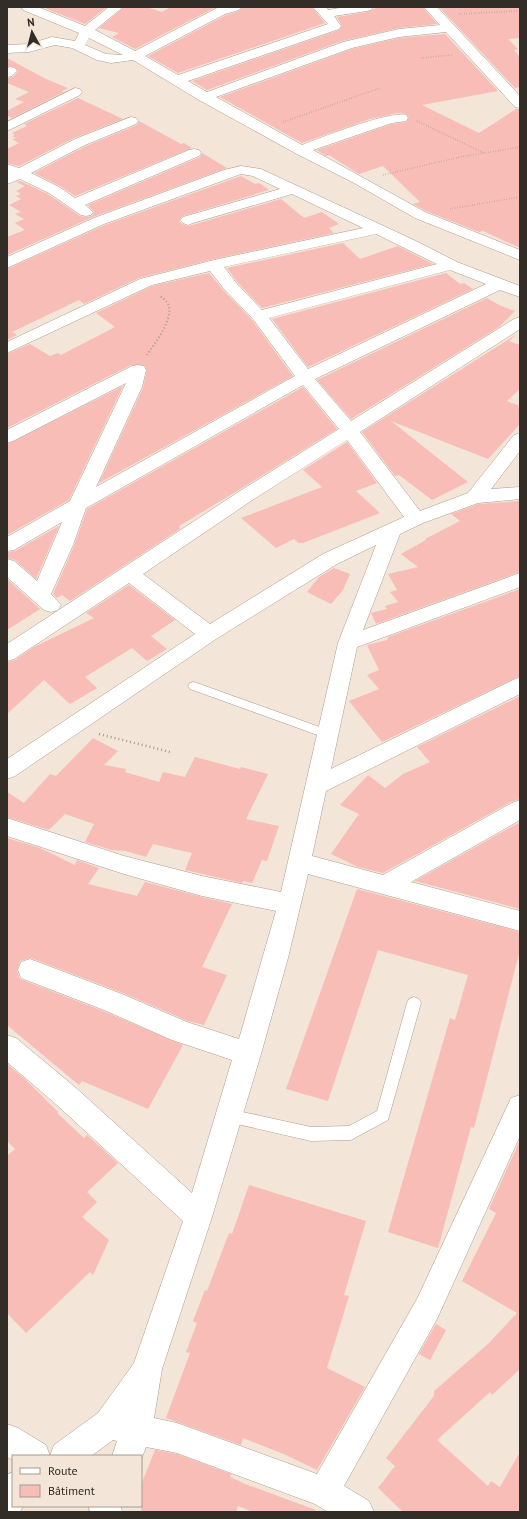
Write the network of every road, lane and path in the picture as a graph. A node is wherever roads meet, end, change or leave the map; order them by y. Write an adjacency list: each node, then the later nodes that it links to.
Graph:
1 (116, 7): 9 (street)
2 (235, 7): 13 (street)
3 (367, 7): 5 (street)
4 (34, 8): 9 (street)
5 (322, 10): 15 (street)
6 (434, 11): 7 (path); 8 (street)
7 (518, 11)
8 (449, 28): 12 (street); 18 (street)
9 (86, 31): 10 (street); 13 (street)
10 (80, 47): 11 (street); 13 (street)
11 (7, 49)
12 (472, 52): 14 (path); 19 (street)
13 (135, 56): 15 (street)
14 (421, 58)
15 (177, 80): 18 (street)
16 (380, 88): 23 (path)
17 (75, 92): 22 (street)
18 (204, 97): 23 (street)
19 (520, 104)
20 (401, 118): 25 (street); 27 (path)
21 (130, 121): 28 (street)
22 (7, 127)
23 (262, 129): 25 (street)
24 (520, 148): 27 (path)
25 (300, 150): 29 (street)
26 (194, 153): 32 (street)
27 (485, 153): 29 (path)
28 (11, 174): 32 (street)
29 (359, 180): 33 (street)
30 (294, 189): 34 (street); 35 (street); 36 (street)
31 (520, 197): 33 (path)
32 (74, 204): 35 (street)
33 (420, 215): 37 (street)
34 (188, 220)
35 (100, 221): 38 (street)
36 (377, 229): 39 (street); 40 (street)
37 (520, 255)
38 (7, 263)
39 (214, 264): 41 (street); 44 (street)
40 (451, 265): 42 (street); 44 (street)
41 (146, 282): 46 (street); 47 (path)
42 (500, 284): 43 (street); 48 (street)
43 (520, 292)
44 (259, 316): 48 (street)
45 (520, 322): 49 (street)
46 (7, 348)
47 (138, 370): 50 (street); 54 (street)
48 (305, 377): 49 (street); 54 (street)
49 (350, 431): 55 (street); 59 (street)
50 (7, 437)
51 (520, 439): 53 (street)
52 (520, 493): 53 (street)
53 (475, 497): 55 (street)
54 (78, 505): 57 (street); 61 (street)
55 (416, 519): 56 (street)
56 (391, 532): 63 (street); 64 (street)
57 (7, 545)
58 (7, 566): 61 (street)
59 (130, 574): 62 (street); 63 (street)
60 (520, 580): 64 (street)
61 (40, 596): 62 (street)
62 (65, 617): 65 (street)
63 (209, 634): 68 (street)
64 (348, 643): 69 (street)
65 (7, 654)
66 (520, 685): 72 (street)
67 (194, 686): 69 (lane)
68 (73, 727): 70 (path); 71 (street)
69 (327, 734): 72 (street)
70 (170, 752)
71 (7, 770)
72 (315, 787): 75 (street)
73 (520, 809): 76 (street)
74 (7, 827): 77 (street)
75 (299, 862): 76 (street); 77 (street)
76 (386, 885): 78 (street)
77 (290, 904): 82 (street)
78 (520, 921)
79 (30, 970): 82 (street)
80 (414, 1003): 84 (lane)
81 (7, 1046): 85 (street)
82 (248, 1054): 84 (street)
83 (520, 1107): 91 (street)
84 (229, 1116): 85 (street)
85 (198, 1217): 86 (street)
86 (125, 1436): 89 (street); 91 (street)
87 (7, 1439): 88 (street)
88 (33, 1455)
89 (68, 1455)
90 (12, 1491): 92 (street)
91 (324, 1492): 93 (street)
92 (7, 1506)
93 (358, 1512)

